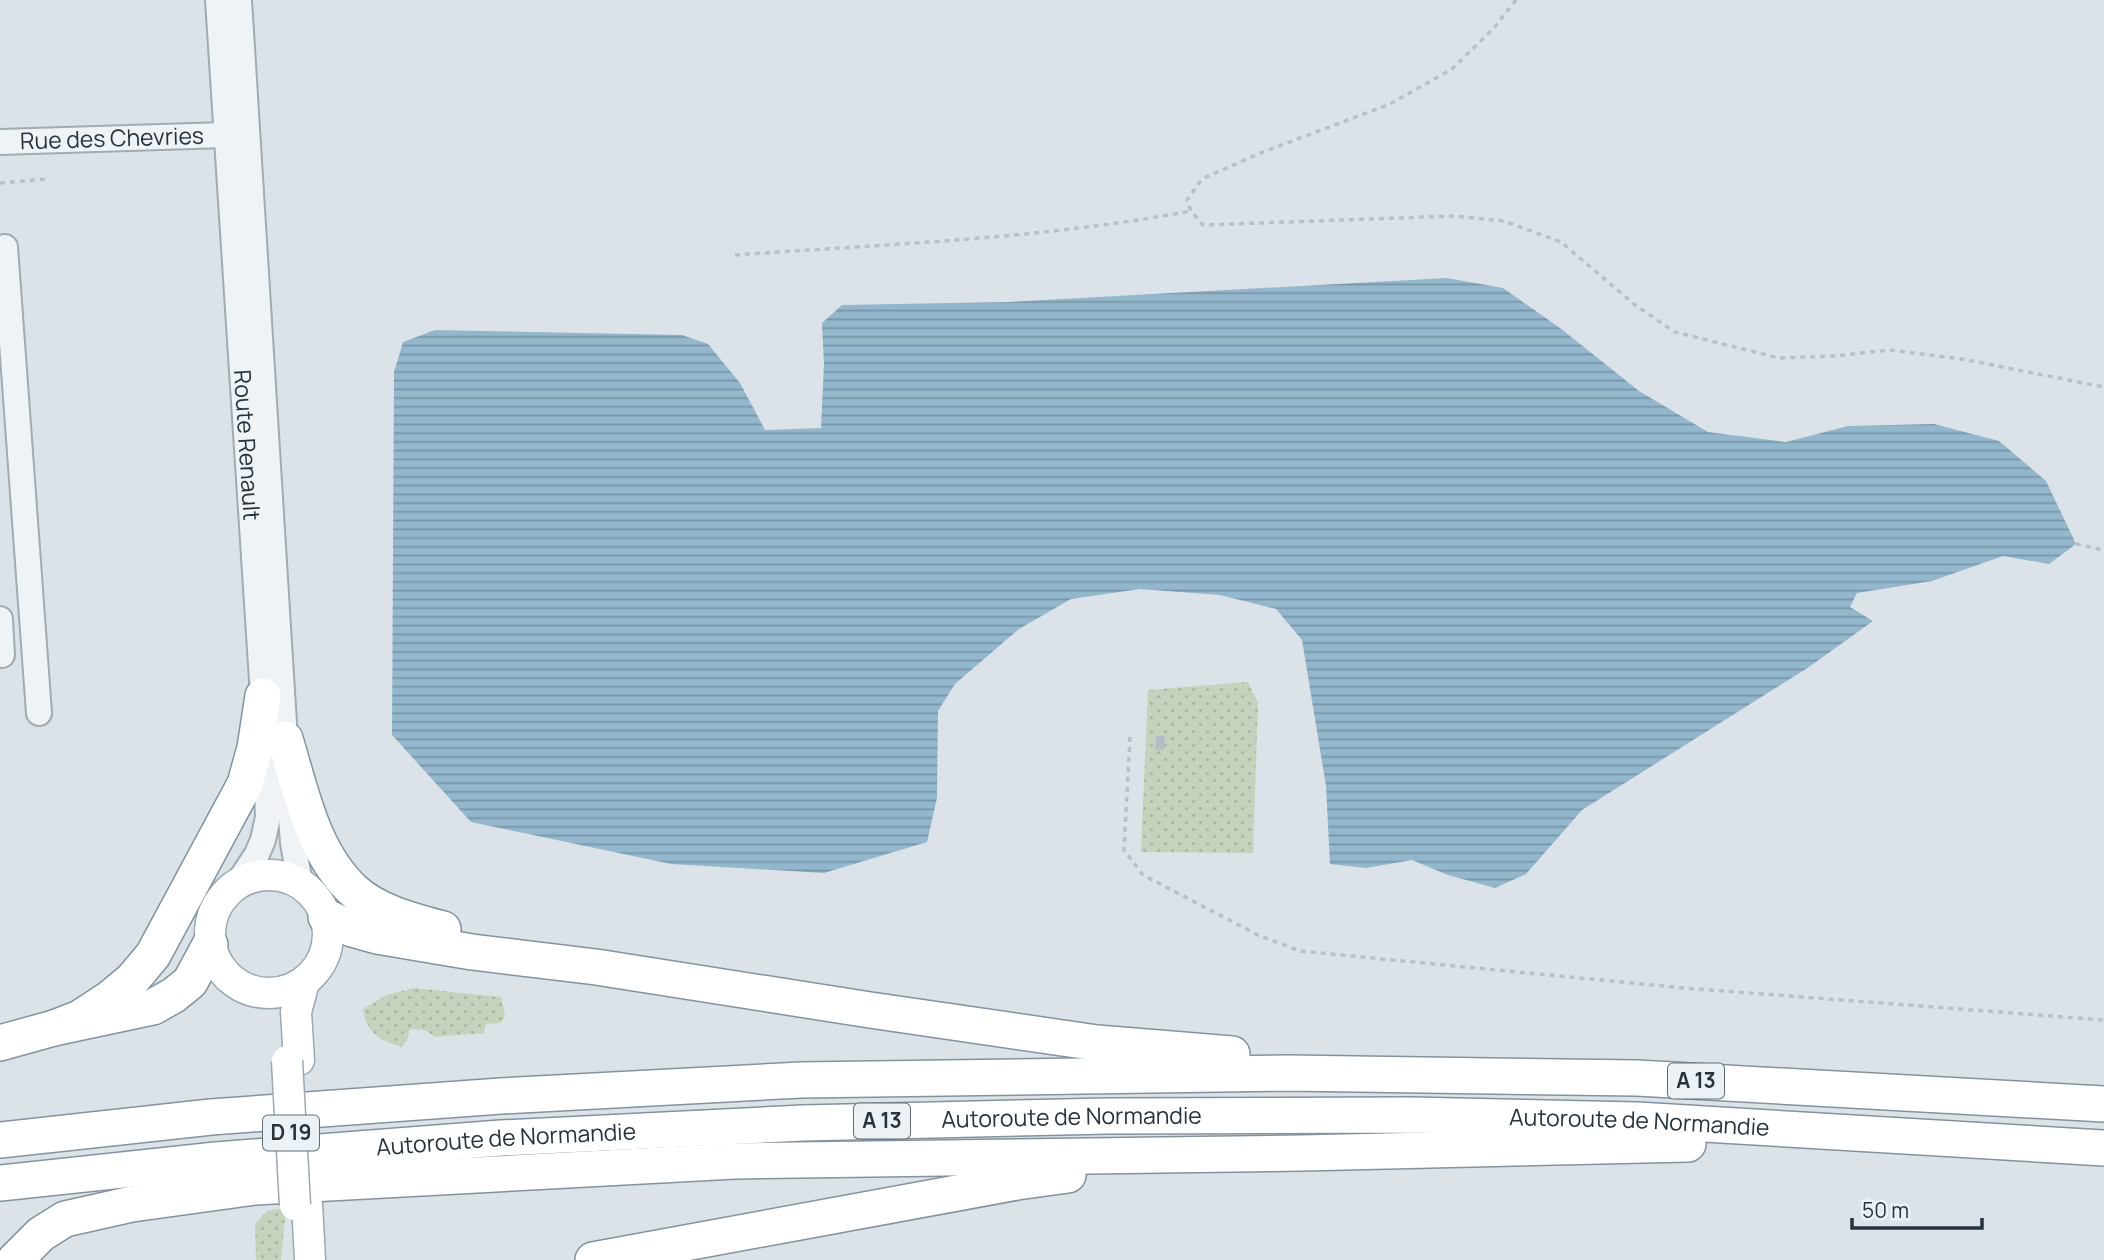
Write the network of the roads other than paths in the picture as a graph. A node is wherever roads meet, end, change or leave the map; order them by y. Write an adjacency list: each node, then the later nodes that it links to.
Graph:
1 (218, 0): 3 (street, Route Renault)
2 (239, 0): 5 (street, Route Renault)
3 (225, 135): 4 (street, Rue des Chevries); 5 (street); 10 (street, Route Renault)
4 (0, 142)
5 (253, 219): 12 (street, Route Renault)
6 (5, 247): 7 (street)
7 (4, 304): 11 (street)
8 (0, 619): 9 (street)
9 (2, 654)
10 (263, 696): 13 (street, Route Renault); 20 (highway)
11 (39, 713)
12 (285, 739): 14 (street, Route Renault); 17 (highway)
13 (237, 883): 14 (main road); 16 (main road, Route Renault)
14 (300, 883): 15 (main road, Route Renault)
15 (326, 917): 17 (highway); 18 (main road)
16 (211, 945): 19 (main road); 20 (highway)
17 (596, 967): 23 (highway)
18 (304, 982): 19 (main road); 22 (main road, D 19)
19 (265, 993): 22 (main road, D 19)
20 (54, 1028): 21 (highway)
21 (0, 1043)
22 (293, 1060): 30 (main road, D 19)
23 (1288, 1073): 24 (highway, Autoroute de Normandie / A 13); 26 (highway, Autoroute de Normandie / A 13)
24 (2104, 1104)
25 (1766, 1127): 27 (highway, Autoroute de Normandie / A 13); 28 (highway); 29 (highway, Autoroute de Normandie / A 13)
26 (0, 1140)
27 (2104, 1148)
28 (1302, 1153): 31 (highway); 34 (highway)
29 (0, 1183)
30 (301, 1205): 32 (main road, D 19); 33 (main road, D 19)
31 (15, 1260)
32 (298, 1260)
33 (310, 1260)
34 (593, 1260)

